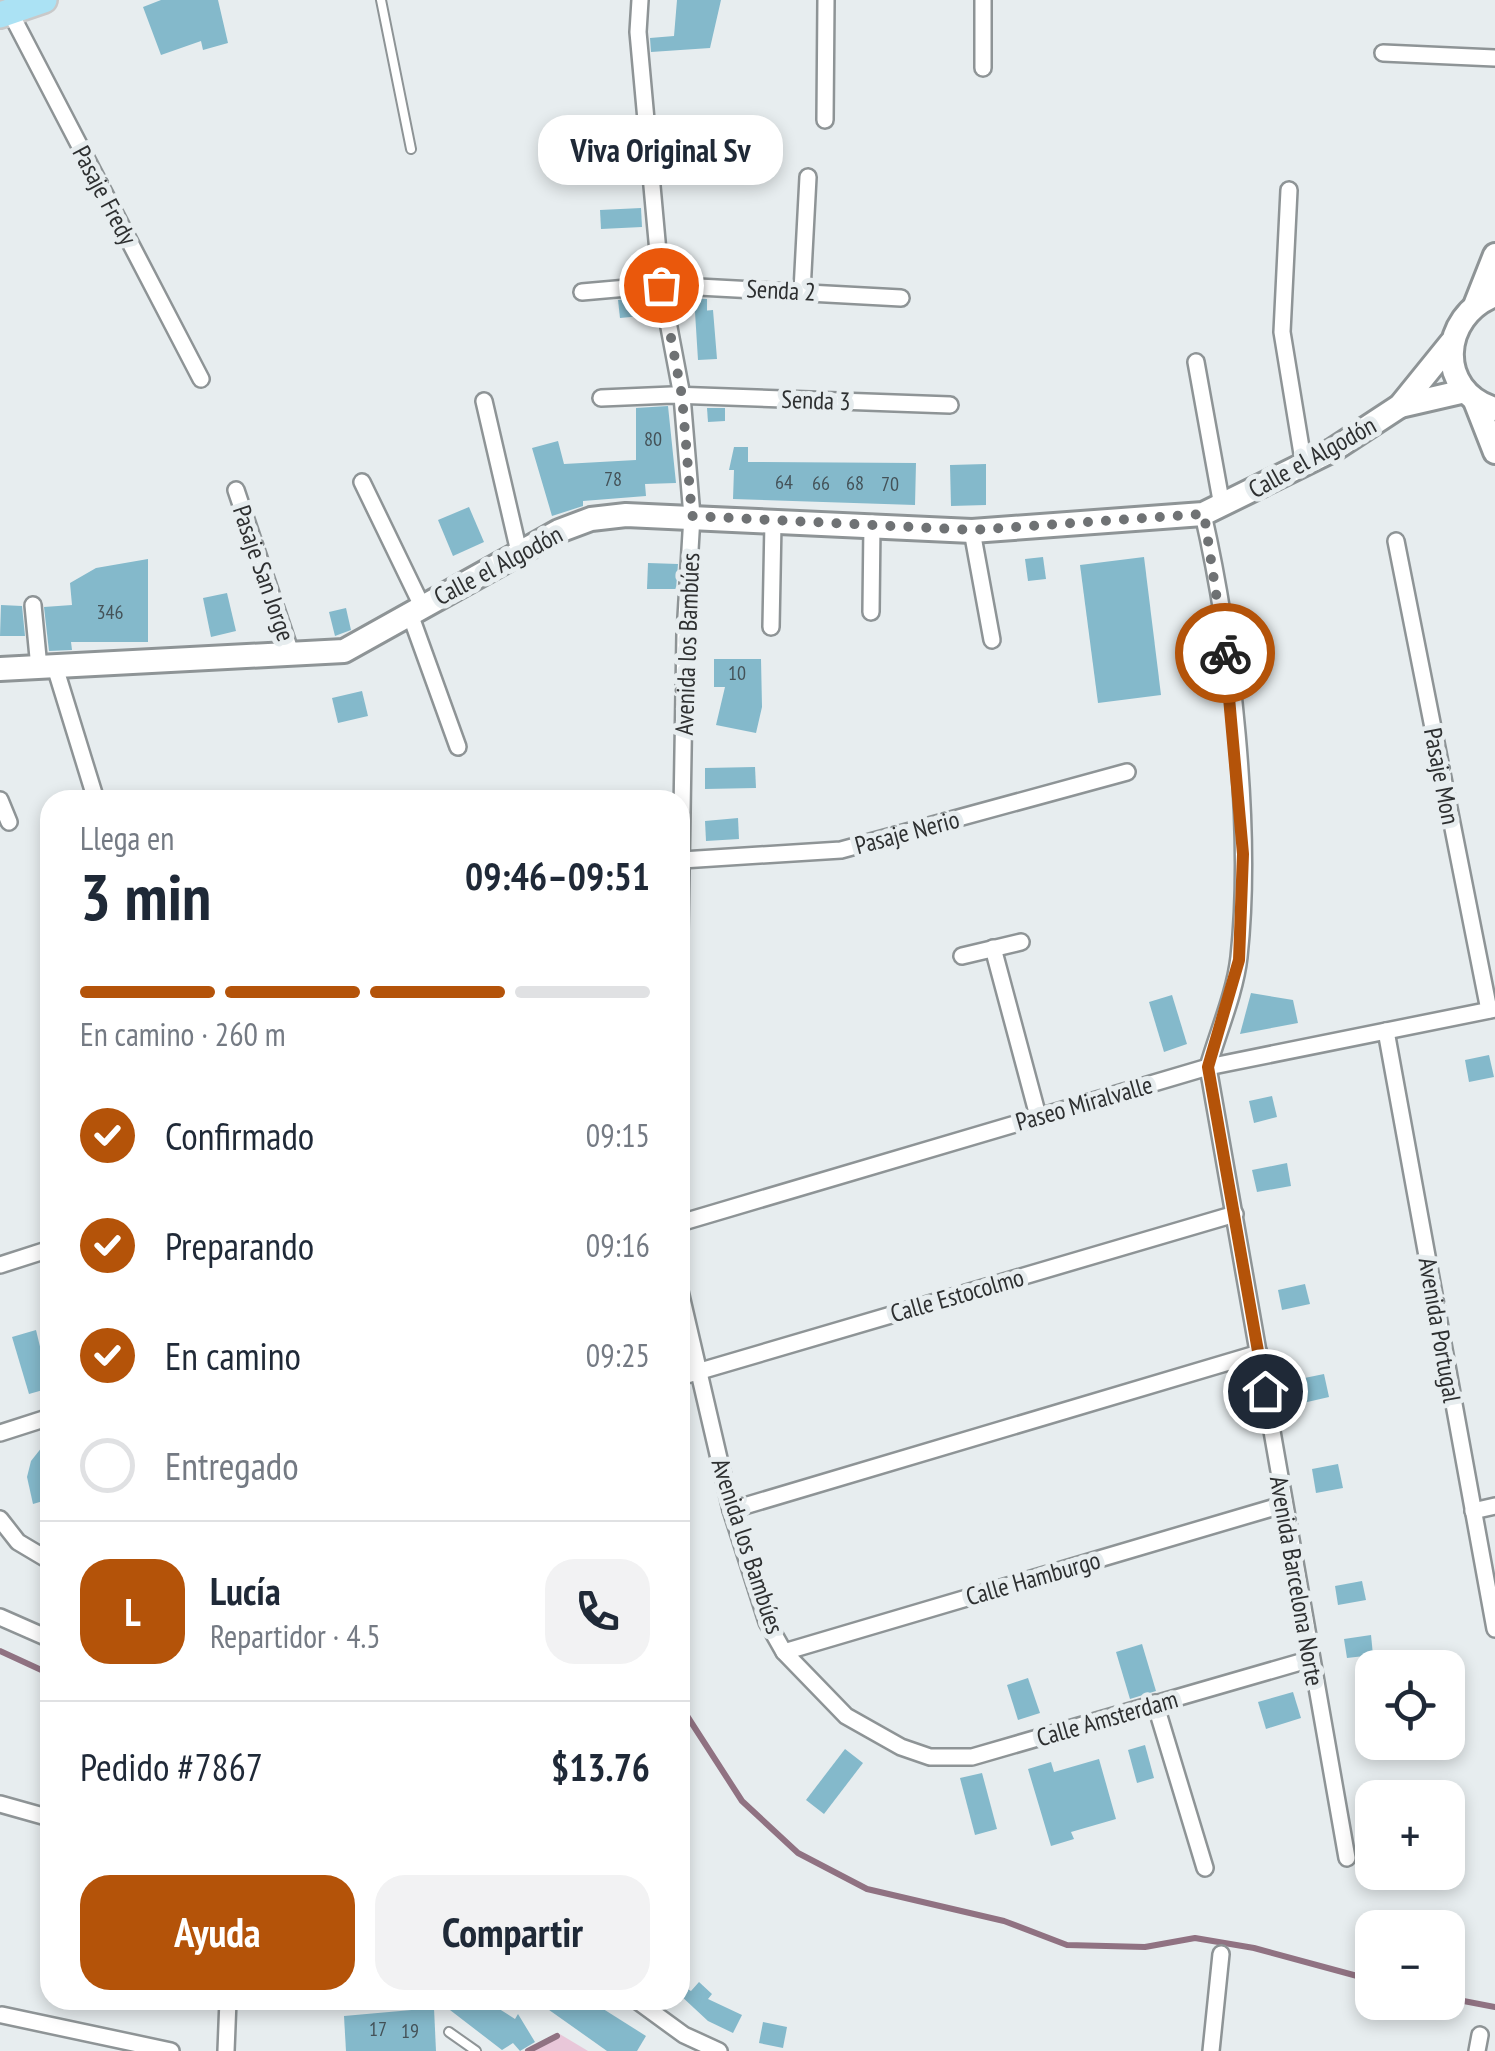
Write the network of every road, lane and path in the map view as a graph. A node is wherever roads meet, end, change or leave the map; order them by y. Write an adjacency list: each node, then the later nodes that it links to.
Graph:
1 (44, 0): 6 (main road)
2 (382, 0): 11 (lane)
3 (640, 0): 15 (street, Avenida los Bambúes)
4 (826, 0): 10 (street)
5 (984, 0): 9 (street)
6 (5, 14): 22 (street, Pasaje Fredy)
7 (1383, 53): 8 (street)
8 (1495, 58)
9 (983, 68)
10 (825, 120)
11 (411, 150)
12 (808, 177): 16 (street)
13 (1289, 190): 30 (street)
14 (1495, 255): 19 (street, Calle el Algodón)
15 (661, 285): 16 (street, Senda 2); 17 (street, Senda 2); 23 (street, Avenida los Bambúes)
16 (802, 291): 18 (street, Senda 2)
17 (582, 292)
18 (901, 298)
19 (1485, 299): 20 (street, Calle el Algodón)
20 (1451, 343): 26 (street); 28 (street, Calle el Algodón)
21 (1196, 362): 33 (street)
22 (201, 378)
23 (682, 396): 24 (street, Senda 3); 27 (street, Senda 3); 34 (street, Avenida los Bambúes)
24 (601, 398)
25 (484, 401): 39 (street)
26 (1478, 401): 28 (street, Calle el Algodón); 29 (street)
27 (950, 405)
28 (1400, 406): 30 (street, Calle el Algodón)
29 (1495, 452)
30 (1304, 466): 33 (street, Calle el Algodón)
31 (362, 482): 41 (street)
32 (236, 490): 45 (street, Pasaje San Jorge)
33 (1212, 510): 37 (street, Calle el Algodón); 60 (street)
34 (692, 516): 35 (street, Calle el Algodón); 39 (street, Calle el Algodón); 51 (street, Avenida los Bambúes)
35 (772, 522): 36 (street, Calle el Algodón); 43 (street)
36 (872, 522): 37 (street, Calle el Algodón); 42 (street)
37 (972, 530): 44 (street)
38 (1396, 541): 58 (street, Pasaje Mon)
39 (519, 552): 41 (street, Calle el Algodón)
40 (32, 605): 46 (street)
41 (416, 610): 45 (street, Calle el Algodón); 48 (street)
42 (871, 612)
43 (771, 628)
44 (992, 640)
45 (292, 656): 46 (street, Calle el Algodón)
46 (47, 667): 47 (street, Calle el Algodón); 50 (street)
47 (0, 669)
48 (458, 746)
49 (1126, 772): 54 (street, Pasaje Nerio)
50 (92, 790)
51 (684, 790)
52 (0, 800): 53 (street)
53 (9, 822)
54 (690, 859)
55 (1020, 942): 56 (street)
56 (993, 948): 57 (street); 61 (street)
57 (962, 956)
58 (1492, 1010): 59 (street, Paseo Miralvalle)
59 (1386, 1031): 60 (street, Paseo Miralvalle); 75 (street, Avenida Portugal)
60 (1208, 1067): 61 (street, Paseo Miralvalle); 62 (street, Avenida Barcelona Norte)
61 (1038, 1116): 63 (street, Paseo Miralvalle)
62 (1234, 1214): 67 (street, Avenida Barcelona Norte); 68 (street, Calle Estocolmo)
63 (690, 1220)
64 (40, 1252): 65 (street)
65 (0, 1265)
66 (690, 1339): 68 (street, Avenida los Bambúes)
67 (1259, 1353): 72 (street, Avenida Barcelona Norte); 74 (street)
68 (697, 1372): 69 (street, Calle Estocolmo); 74 (street, Avenida los Bambúes)
69 (690, 1374)
70 (40, 1420): 71 (street)
71 (0, 1433)
72 (1282, 1504): 82 (street, Calle Hamburgo); 83 (street, Avenida Barcelona Norte)
73 (1495, 1506): 75 (street)
74 (731, 1510): 82 (street, Avenida los Bambúes)
75 (1473, 1511): 80 (street, Avenida Portugal)
76 (0, 1519): 77 (street)
77 (6, 1539): 78 (street)
78 (40, 1556)
79 (0, 1617): 81 (street)
80 (1495, 1629)
81 (40, 1635)
82 (784, 1652): 85 (street, Avenida los Bambúes)
83 (1311, 1659): 84 (street, Calle Amsterdam); 88 (street, Avenida Barcelona Norte)
84 (1155, 1704): 85 (street, Calle Amsterdam); 89 (street)
85 (901, 1747)
86 (0, 1804): 87 (street)
87 (40, 1815)
88 (1347, 1858)
89 (1205, 1868)
90 (1220, 1954): 100 (street)
91 (228, 2010): 97 (street)
92 (647, 2010): 95 (street)
93 (2, 2016): 96 (street)
94 (449, 2032): 98 (lane)
95 (682, 2043): 99 (street)
96 (167, 2051)
97 (226, 2051)
98 (476, 2051)
99 (718, 2051)
100 (1211, 2051)

